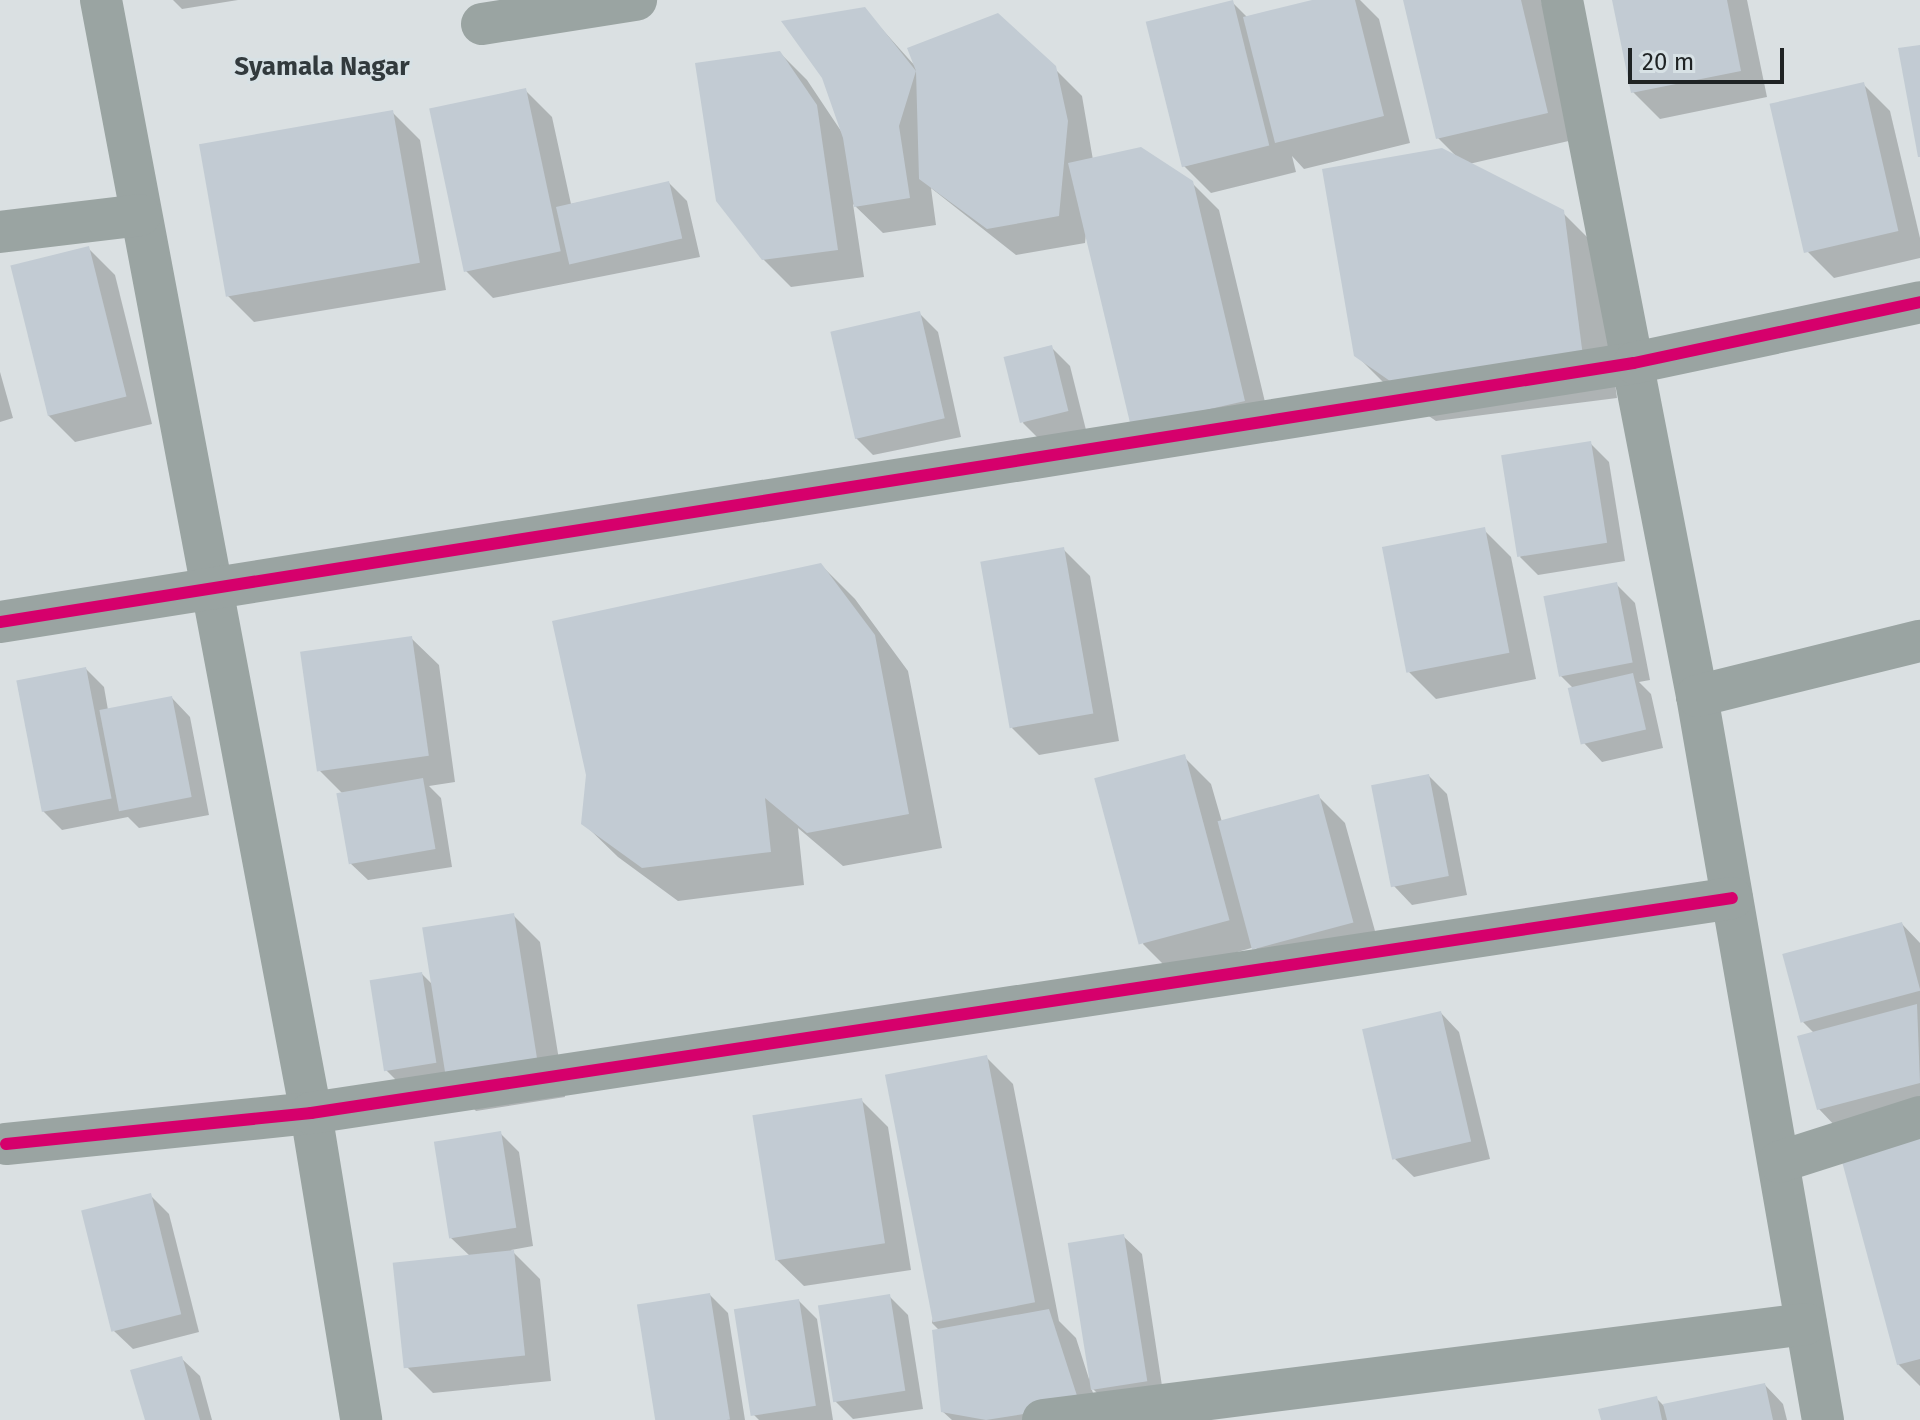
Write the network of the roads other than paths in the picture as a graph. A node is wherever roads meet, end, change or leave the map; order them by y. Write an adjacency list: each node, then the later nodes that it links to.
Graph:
1 (101, 0): 5 (street)
2 (636, 0): 4 (street)
3 (1562, 0): 8 (street)
4 (482, 24)
5 (140, 215): 6 (street); 9 (street)
6 (0, 232)
7 (1920, 302): 8 (street)
8 (1634, 363): 9 (street); 12 (street)
9 (211, 590): 10 (street); 14 (street)
10 (0, 622)
11 (1920, 641): 12 (street)
12 (1697, 696): 13 (street)
13 (1732, 898): 14 (street); 17 (street)
14 (311, 1113): 16 (street); 19 (street)
15 (1920, 1117): 17 (street)
16 (6, 1144)
17 (1779, 1162): 18 (street)
18 (1806, 1324): 20 (street); 21 (street)
19 (361, 1420)
20 (1043, 1420)
21 (1823, 1420)

